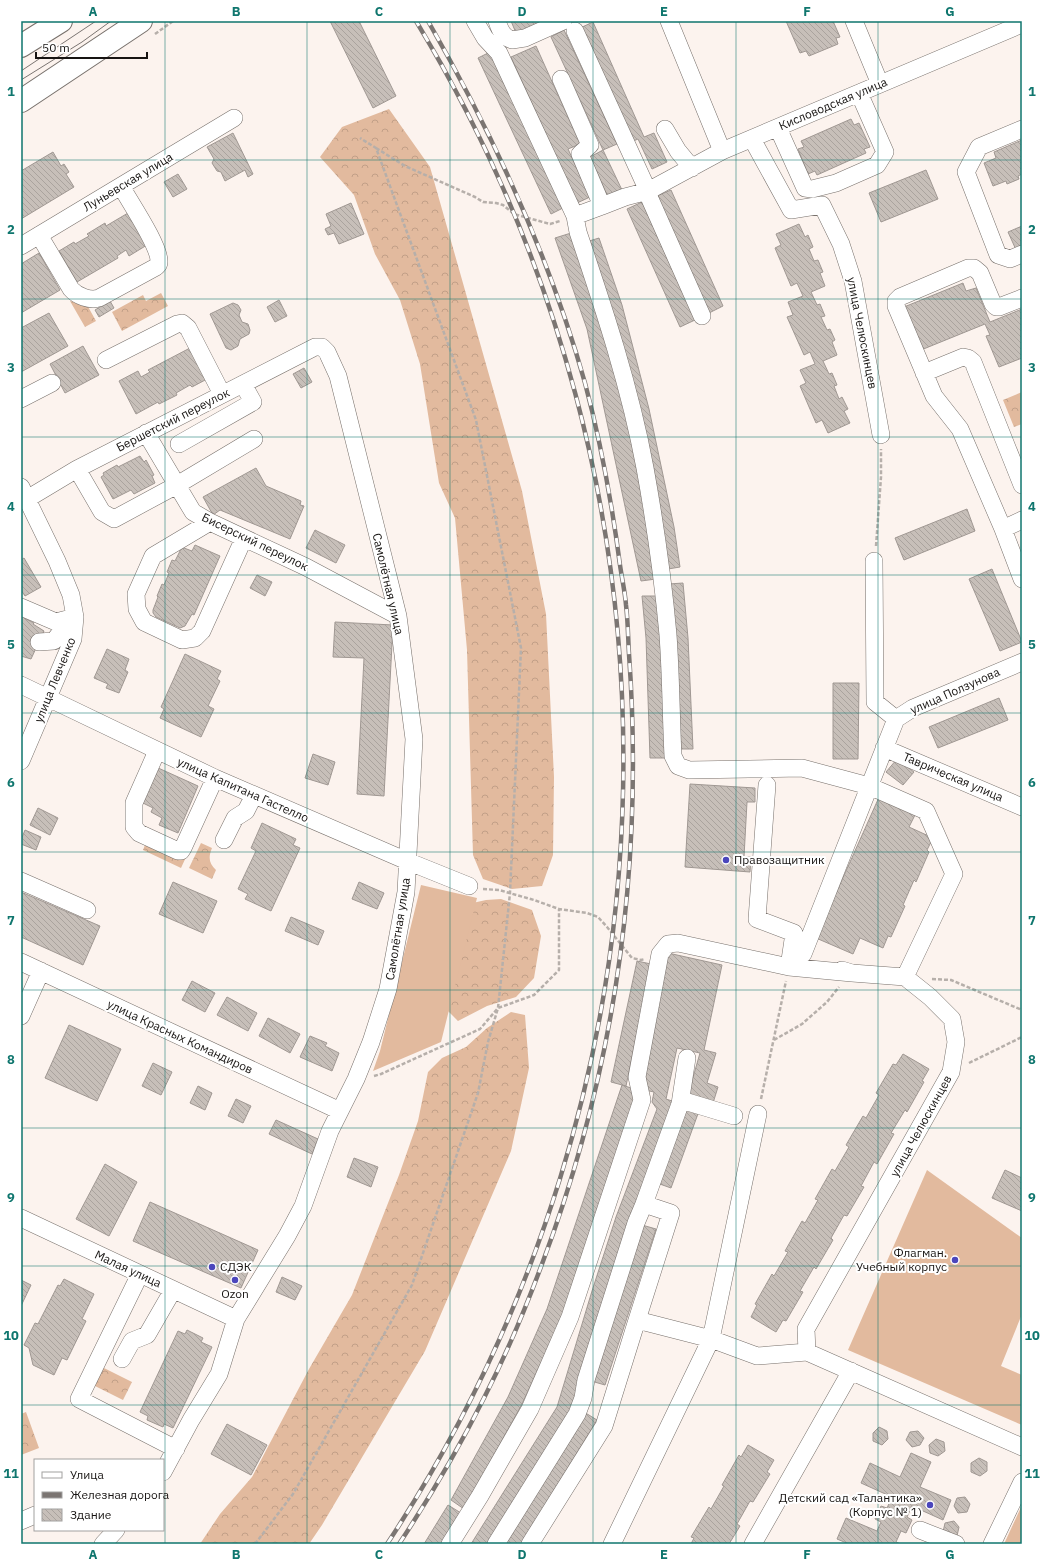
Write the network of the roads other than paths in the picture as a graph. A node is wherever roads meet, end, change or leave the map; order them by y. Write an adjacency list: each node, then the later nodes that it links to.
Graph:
1 (61, 21): 9 (main road)
2 (141, 21): 13 (main road)
3 (474, 21): 24 (street)
4 (497, 21): 8 (street)
5 (669, 21): 19 (street)
6 (854, 21): 11 (street)
7 (1022, 24): 11 (street, Кисловодская улица)
8 (569, 26): 22 (street)
9 (21, 46)
10 (561, 78): 23 (street)
11 (880, 84): 12 (street, Кисловодская улица)
12 (859, 93): 15 (street, Кисловодская улица); 15 (street)
13 (21, 100)
14 (234, 118): 21 (street, Луньевская улица)
15 (778, 128): 18 (street, Кисловодская улица)
16 (665, 129): 20 (street)
17 (1022, 129): 27 (street)
18 (752, 139): 19 (street, Кисловодская улица); 38 (street, улица Челюскинцев)
19 (722, 152): 20 (street, Кисловодская улица)
20 (692, 168): 22 (street, Кисловодская улица)
21 (121, 186): 25 (street, Луньевская улица); 25 (street)
22 (648, 191): 23 (street, Кисловодская улица); 29 (street)
23 (602, 206): 24 (street, Кисловодская улица)
24 (575, 216): 64 (street)
25 (39, 235): 26 (street, Луньевская улица)
26 (21, 246)
27 (1022, 254)
28 (1022, 298): 32 (street)
29 (702, 316)
30 (322, 347): 34 (street, Бершетский переулок); 52 (street, Самолётная улица)
31 (106, 360): 35 (street)
32 (924, 373): 43 (street); 47 (street)
33 (52, 383): 36 (street)
34 (243, 384): 35 (street, Бершетский переулок); 40 (street)
35 (222, 394): 37 (street, Бершетский переулок)
36 (21, 399)
37 (146, 433): 41 (street, Бершетский переулок); 42 (street, Бисерский переулок)
38 (881, 435)
39 (254, 439): 42 (street)
40 (179, 444)
41 (77, 469): 42 (street); 44 (street, Бершетский переулок)
42 (177, 485): 46 (street, Бисерский переулок)
43 (1022, 485)
44 (24, 493): 53 (street, улица Левченко)
45 (1022, 520): 47 (street)
46 (210, 522): 48 (street, Бисерский переулок); 48 (street)
47 (1003, 529): 50 (street)
48 (244, 538): 52 (street, Бисерский переулок)
49 (874, 561): 58 (street)
50 (1022, 579)
51 (21, 607): 53 (street)
52 (398, 616): 68 (street, Самолётная улица)
53 (75, 617): 54 (street); 57 (street, улица Левченко)
54 (39, 642)
55 (1022, 662): 58 (street, улица Ползунова)
56 (21, 685): 57 (street, улица Капитана Гастелло)
57 (49, 698): 60 (street, улица Капитана Гастелло); 61 (street, улица Левченко)
58 (896, 719): 59 (street, улица Ползунова)
59 (884, 748): 64 (street, улица Ползунова); 66 (street, Таврическая улица)
60 (157, 751): 62 (street, улица Капитана Гастелло); 62 (street)
61 (21, 761)
62 (215, 778): 65 (street, улица Капитана Гастелло)
63 (767, 785): 72 (street)
64 (869, 786): 73 (street, улица Ползунова); 78 (street)
65 (254, 795): 67 (street); 68 (street, улица Капитана Гастелло)
66 (1022, 807)
67 (224, 840)
68 (407, 861): 70 (street, улица Капитана Гастелло); 82 (street, Самолётная улица)
69 (21, 881): 71 (street)
70 (469, 886)
71 (87, 910)
72 (794, 933): 73 (street); 75 (street)
73 (803, 954): 77 (street)
74 (21, 962): 76 (street, улица Красных Командиров)
75 (789, 968): 77 (street); 106 (street)
76 (41, 972): 79 (street); 82 (street, улица Красных Командиров)
77 (852, 973): 78 (street)
78 (905, 977): 92 (street, улица Челюскинцев)
79 (21, 1016)
80 (687, 1058): 81 (street)
81 (681, 1100): 84 (street); 85 (street)
82 (340, 1111): 89 (street, Самолётная улица)
83 (758, 1114): 91 (street)
84 (734, 1116)
85 (644, 1204): 90 (street); 95 (street)
86 (21, 1218): 87 (street, Малая улица)
87 (140, 1274): 88 (street, Малая улица); 98 (street)
88 (173, 1290): 89 (street, Малая улица); 93 (street)
89 (236, 1319): 98 (street, Самолётная улица)
90 (637, 1320): 91 (street); 96 (street)
91 (711, 1339): 92 (street); 109 (street)
92 (807, 1352): 94 (street)
93 (122, 1359)
94 (851, 1371): 97 (street); 110 (street)
95 (583, 1398): 96 (street); 107 (street)
96 (612, 1403): 108 (street)
97 (1022, 1447)
98 (176, 1450): 99 (street, Самолётная улица)
99 (164, 1470)
100 (1022, 1482): 112 (street)
101 (34, 1515): 102 (street)
102 (21, 1520)
103 (920, 1530): 111 (street)
104 (115, 1531): 105 (street)
105 (103, 1544)
106 (450, 1544)
107 (496, 1544)
108 (530, 1544)
109 (612, 1544)
110 (753, 1544)
111 (956, 1544)
112 (992, 1544)

